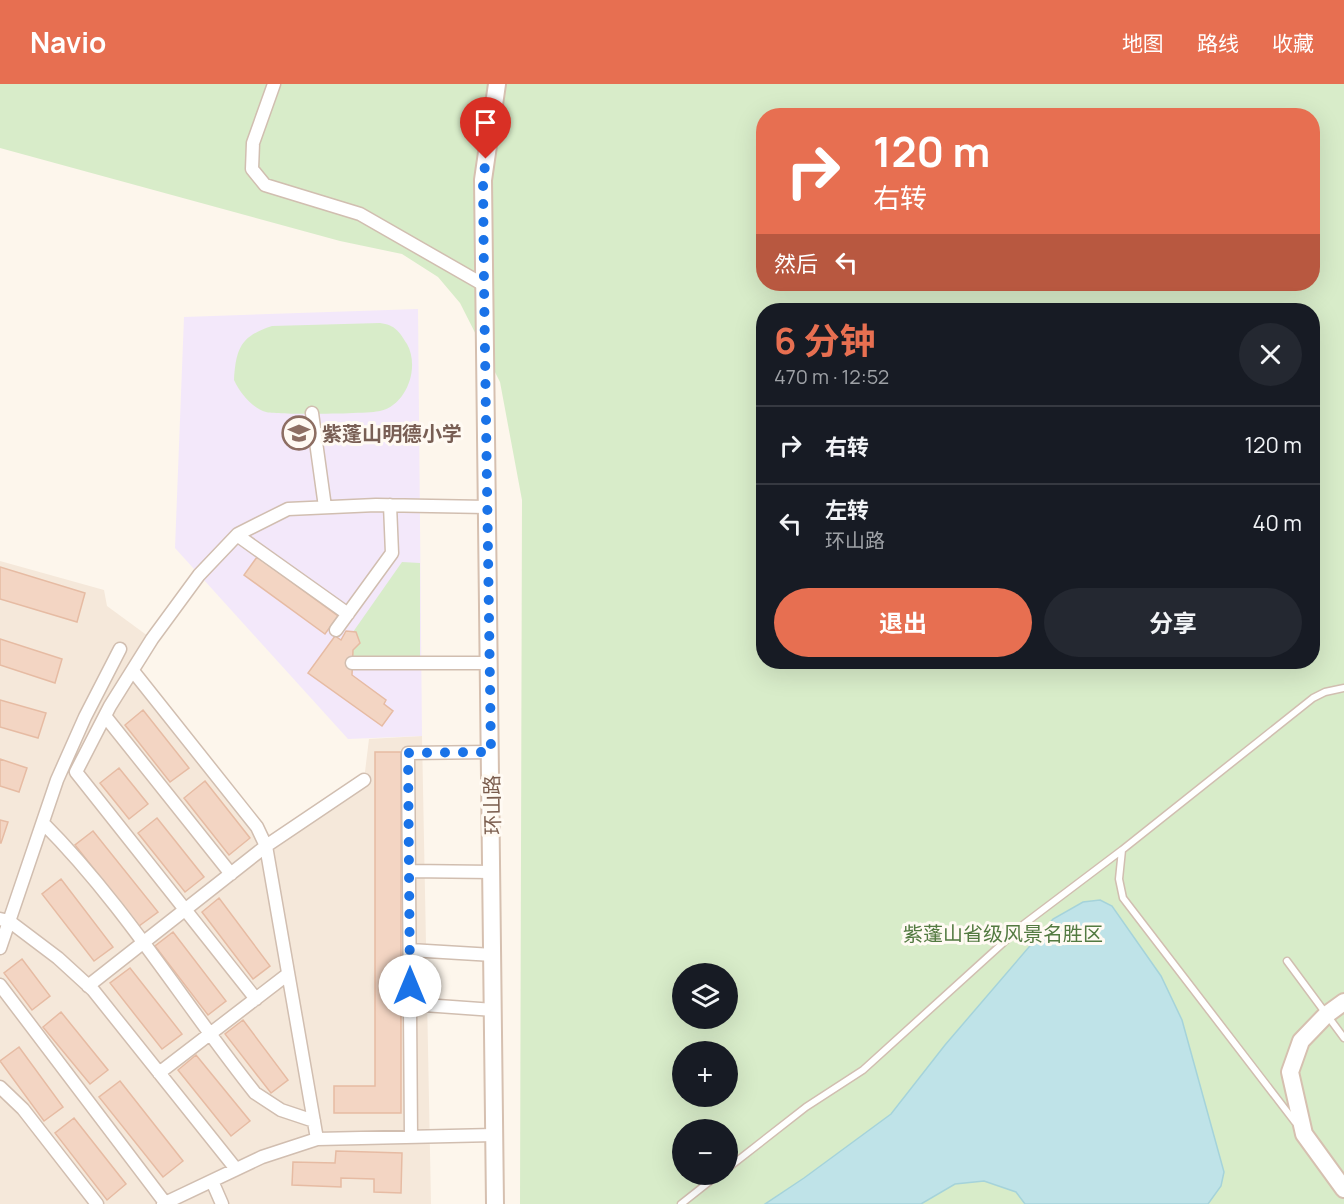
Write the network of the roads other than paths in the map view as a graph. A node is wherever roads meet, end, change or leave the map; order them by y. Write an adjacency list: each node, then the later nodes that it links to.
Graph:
1 (273, 84): 3 (street)
2 (497, 84): 3 (main road, 环山路)
3 (484, 285): 7 (main road, 环山路)
4 (312, 413): 6 (street)
5 (390, 505): 6 (street); 7 (street); 9 (street)
6 (325, 507): 8 (street)
7 (487, 507): 13 (main road, 环山路)
8 (237, 535): 9 (street); 14 (street)
9 (348, 614): 10 (street)
10 (336, 630)
11 (120, 649): 19 (street)
12 (352, 663): 13 (street)
13 (490, 663): 17 (main road, 环山路)
14 (133, 671): 16 (street); 20 (street)
15 (1344, 688): 21 (lane)
16 (105, 716): 24 (street); 25 (street)
17 (491, 752): 22 (street); 23 (main road, 环山路)
18 (364, 780): 20 (street)
19 (43, 823): 26 (street); 27 (street)
20 (266, 846): 24 (street); 32 (street)
21 (1122, 850): 45 (lane); 49 (lane)
22 (409, 871): 23 (street); 29 (street)
23 (493, 872): 30 (main road, 环山路)
24 (231, 874): 25 (street)
25 (186, 909): 27 (street); 35 (street)
26 (5, 920): 28 (street); 34 (street)
27 (143, 943): 34 (street); 40 (street)
28 (0, 948)
29 (410, 950): 30 (street); 37 (street)
30 (493, 955): 38 (main road, 环山路)
31 (1287, 961): 39 (lane)
32 (288, 974): 35 (street); 44 (street)
33 (0, 985): 55 (street)
34 (88, 986): 42 (street)
35 (256, 999): 40 (street)
36 (1344, 1002): 39 (main road)
37 (410, 1004): 38 (street); 47 (street)
38 (494, 1010): 46 (main road, 环山路)
39 (1326, 1015): 41 (lane); 45 (main road)
40 (211, 1033): 42 (street); 44 (street)
41 (1344, 1038)
42 (159, 1073): 50 (street)
43 (0, 1088): 54 (street)
44 (314, 1121): 48 (street)
45 (1304, 1134): 53 (main road)
46 (494, 1135): 47 (street); 57 (main road, 环山路)
47 (411, 1137): 48 (street)
48 (317, 1139): 50 (street)
49 (738, 1160)
50 (236, 1169): 51 (street)
51 (212, 1181): 55 (street); 56 (street)
52 (705, 1185): 58 (lane)
53 (1344, 1189)
54 (97, 1204)
55 (165, 1204)
56 (222, 1204)
57 (495, 1204)
58 (681, 1204)

